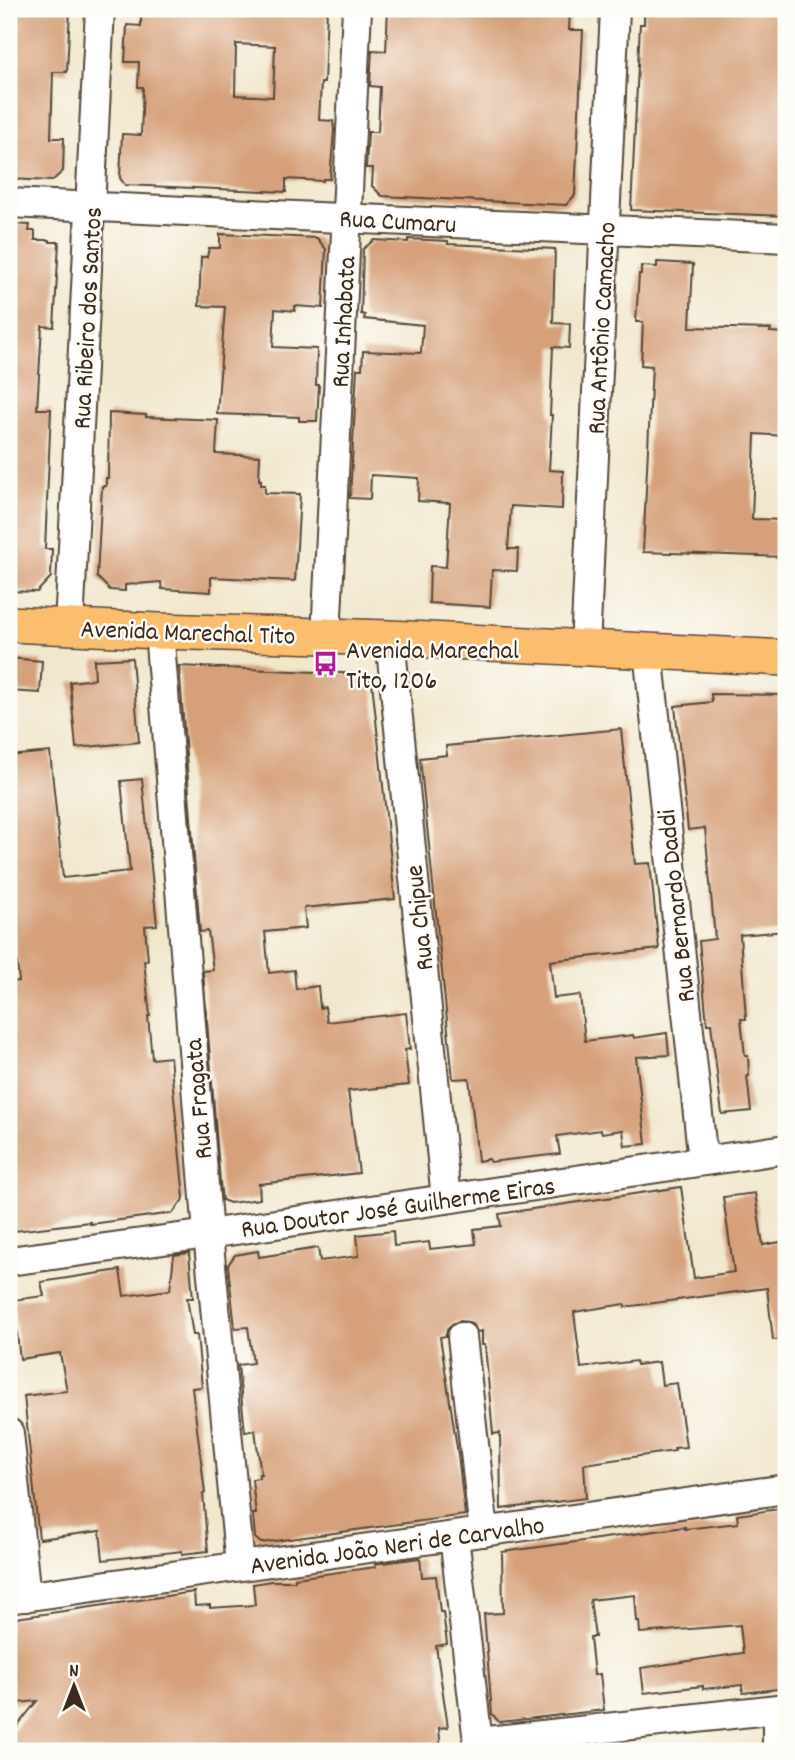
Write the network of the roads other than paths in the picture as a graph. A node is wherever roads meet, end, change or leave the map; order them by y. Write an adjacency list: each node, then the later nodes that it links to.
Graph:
1 (100, 9): 5 (street, Rua Ribeiro dos Santos)
2 (356, 9): 6 (street, Rua Inhabata)
3 (615, 9): 7 (street, Rua Antônio Camacho)
4 (9, 203): 5 (street, Rua Cumaru)
5 (92, 207): 6 (street, Rua Cumaru); 10 (street, Rua Ribeiro dos Santos)
6 (346, 218): 7 (street, Rua Cumaru); 12 (street, Rua Inhabata)
7 (604, 230): 8 (street, Rua Cumaru); 14 (street, Rua Antônio Camacho)
8 (786, 238)
9 (9, 624): 10 (main road, Avenida Marechal Tito)
10 (69, 626): 11 (main road, Avenida Marechal Tito)
11 (159, 631): 12 (main road, Avenida Marechal Tito); 20 (street, Rua Fragata)
12 (326, 635): 13 (main road, Avenida Marechal Tito)
13 (390, 638): 14 (main road, Avenida Marechal Tito); 19 (street, Rua Chipue)
14 (585, 648): 15 (main road, Avenida Marechal Tito)
15 (648, 651): 16 (main road, Avenida Marechal Tito); 18 (street, Rua Bernardo Daddi)
16 (786, 658)
17 (786, 1149): 18 (street, Rua Doutor José Guilherme Eiras)
18 (703, 1161): 19 (street, Rua Doutor José Guilherme Eiras)
19 (446, 1199): 20 (street, Rua Doutor José Guilherme Eiras)
20 (208, 1234): 21 (street, Rua Doutor José Guilherme Eiras); 27 (street, Rua Fragata)
21 (9, 1261)
22 (462, 1337): 25 (street)
23 (9, 1433): 28 (street)
24 (786, 1489): 25 (street, Avenida João Neri de Carvalho)
25 (484, 1532): 26 (street, Avenida João Neri de Carvalho)
26 (454, 1536): 27 (street, Avenida João Neri de Carvalho); 30 (street)
27 (240, 1566): 28 (street, Avenida João Neri de Carvalho)
28 (17, 1598)
29 (782, 1709): 30 (street); 31 (street)
30 (478, 1747)
31 (777, 1751)

